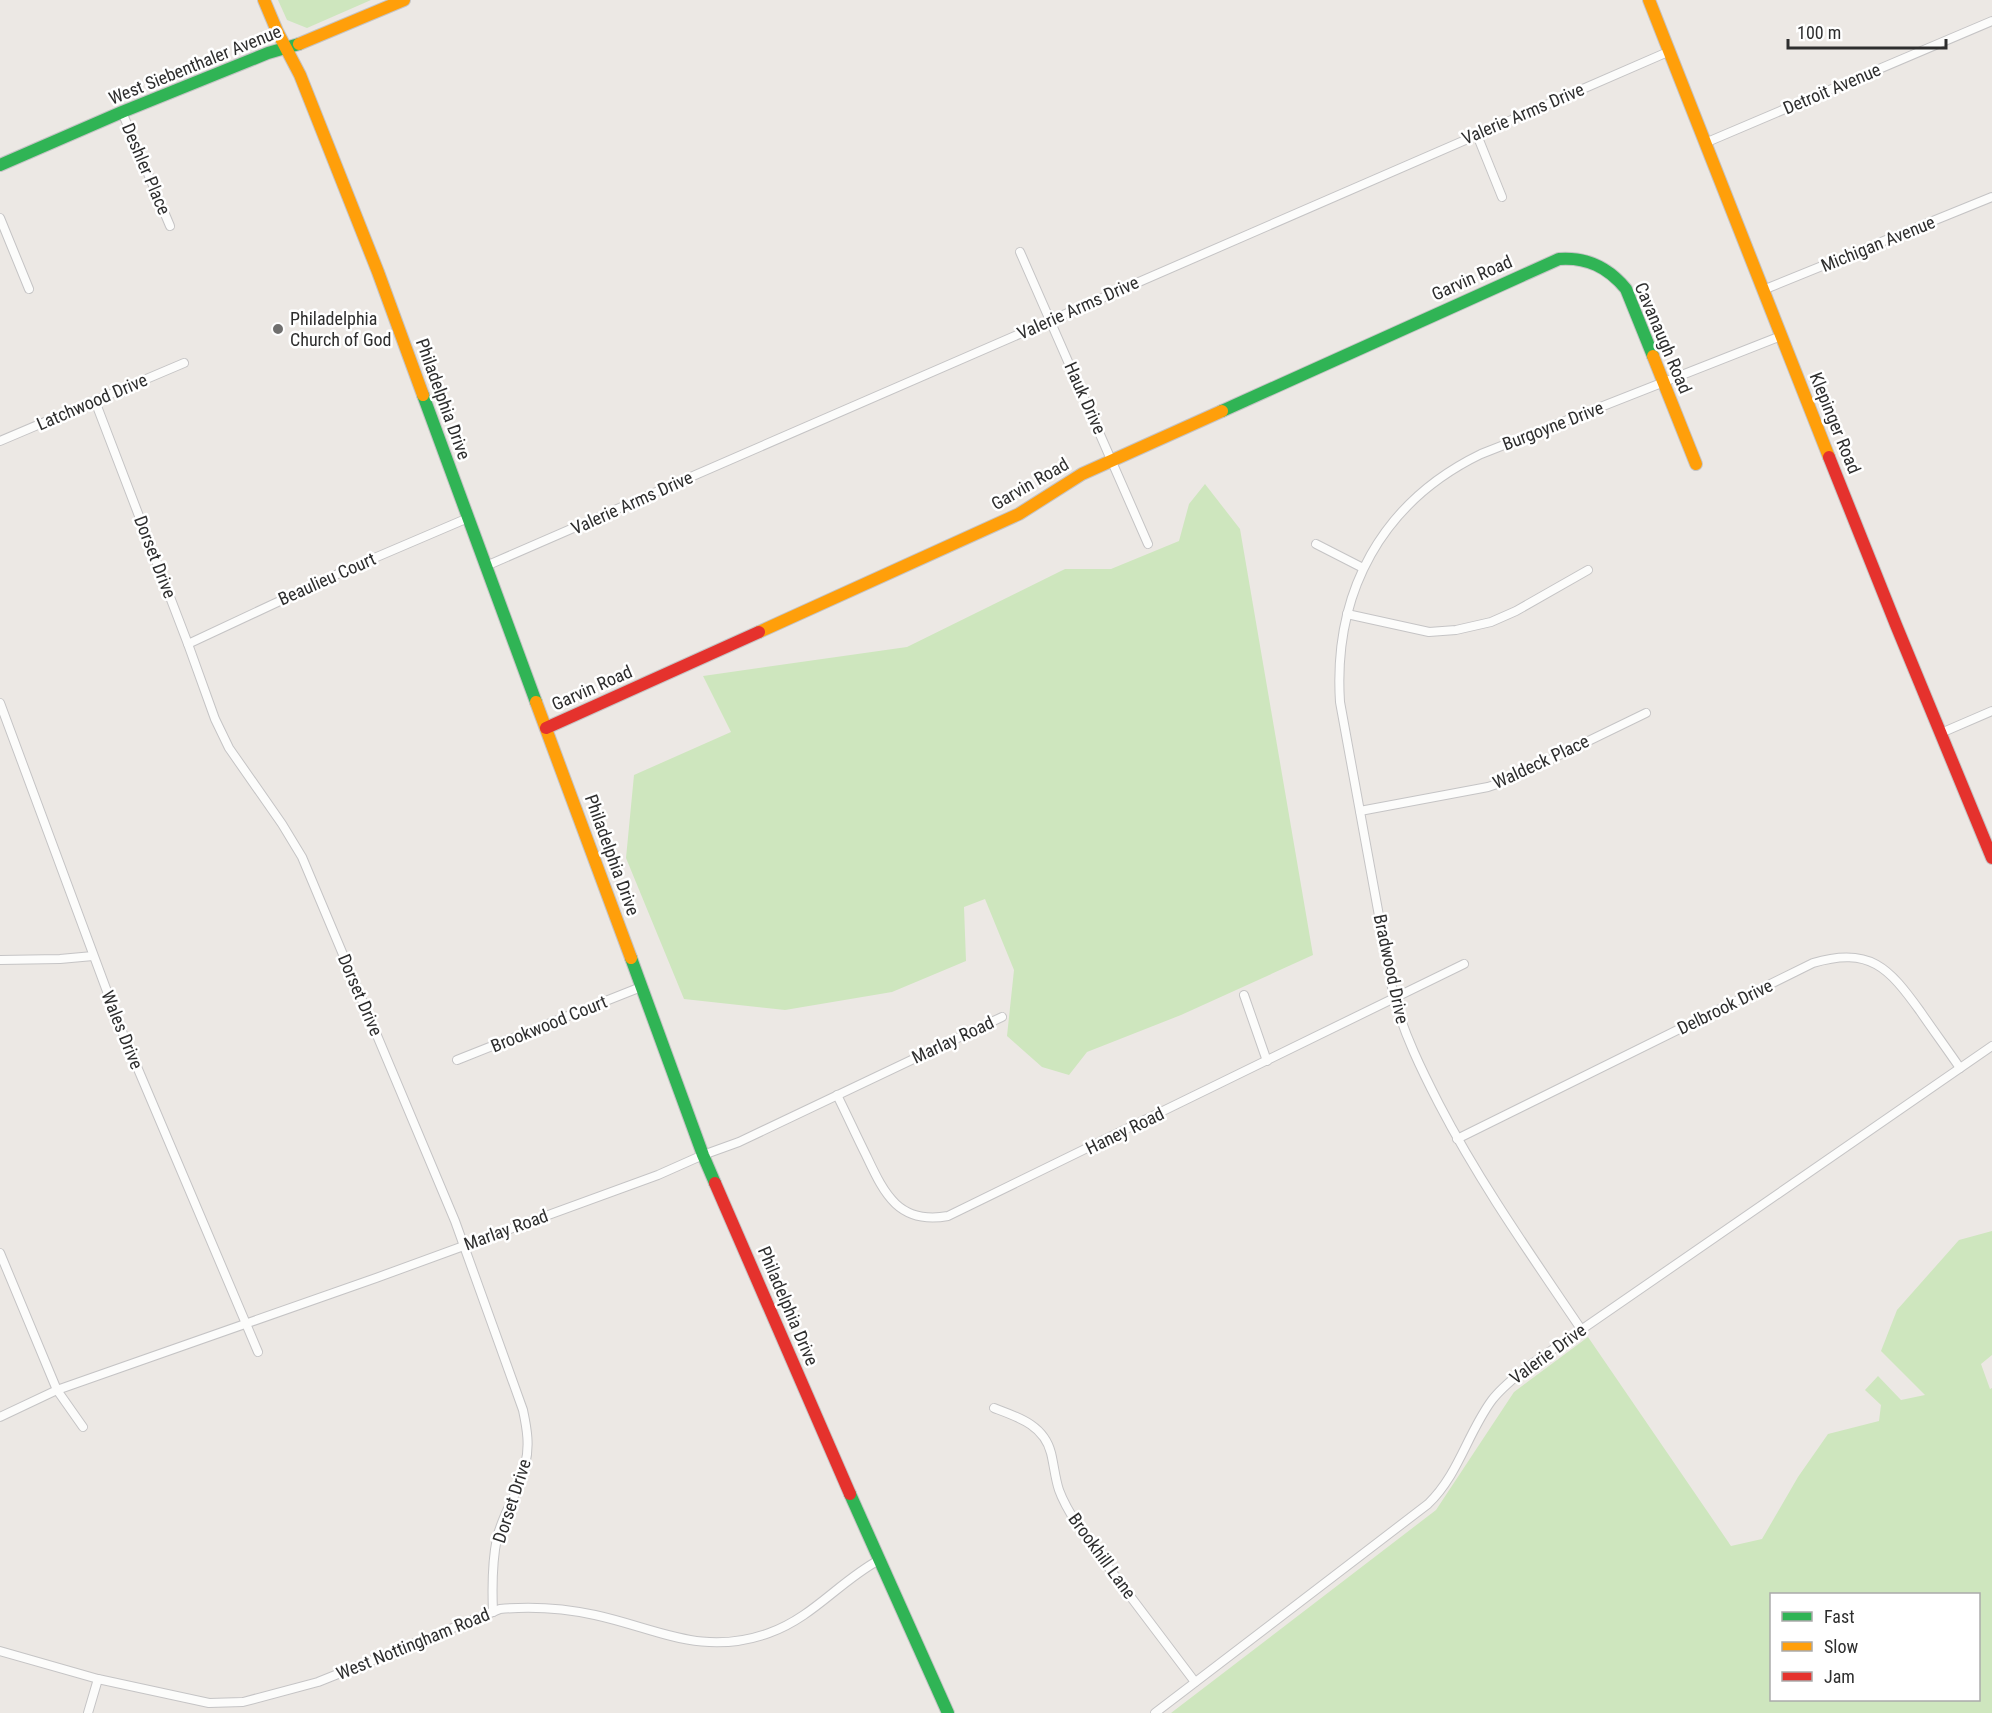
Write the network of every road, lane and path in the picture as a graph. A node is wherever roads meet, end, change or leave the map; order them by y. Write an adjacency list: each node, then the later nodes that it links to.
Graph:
1 (264, 0): 5 (street, Philadelphia Drive)
2 (404, 0): 5 (street, West Siebenthaler Avenue)
3 (1649, 0): 6 (street, Klepinger Road)
4 (1992, 21): 9 (street, Detroit Avenue)
5 (285, 47): 7 (street, West Siebenthaler Avenue); 27 (street, Philadelphia Drive)
6 (1670, 51): 8 (street, Valerie Arms Drive); 9 (street, Klepinger Road)
7 (122, 112): 10 (street, West Siebenthaler Avenue); 14 (street, Deshler Place)
8 (1477, 135): 11 (street); 19 (street, Valerie Arms Drive)
9 (1705, 143): 18 (street, Klepinger Road)
10 (0, 165)
11 (1502, 196)
12 (1992, 197): 18 (street, Michigan Avenue)
13 (0, 218): 17 (street)
14 (170, 226)
15 (1020, 252): 19 (street, Hauk Drive)
16 (1533, 270): 22 (street, Cavanaugh Road); 25 (street, Garvin Road)
17 (29, 289)
18 (1763, 290): 20 (street, Klepinger Road)
19 (1050, 320): 25 (street, Hauk Drive); 30 (street, Valerie Arms Drive)
20 (1781, 336): 22 (street, Burgoyne Drive); 39 (street, Klepinger Road)
21 (184, 363): 23 (street, Latchwood Drive)
22 (1664, 383): 26 (street, Cavanaugh Road); 31 (street, Burgoyne Drive)
23 (95, 401): 24 (street, Latchwood Drive); 34 (street, Dorset Drive)
24 (0, 441)
25 (1112, 461): 28 (street, Hauk Drive); 38 (street, Garvin Road)
26 (1696, 464)
27 (468, 518): 30 (street, Philadelphia Drive); 34 (street, Beaulieu Court)
28 (1149, 544)
29 (1316, 544): 31 (street)
30 (486, 566): 38 (street, Philadelphia Drive)
31 (1363, 568): 33 (street, Bradwood Drive)
32 (1588, 570): 33 (street)
33 (1347, 614): 40 (street, Bradwood Drive)
34 (188, 644): 56 (street, Dorset Drive)
35 (0, 703): 42 (street, Wales Drive)
36 (1992, 711): 39 (street)
37 (1646, 713): 40 (street, Waldeck Place)
38 (546, 728): 45 (street, Philadelphia Drive)
39 (1941, 733): 41 (street, Klepinger Road)
40 (1360, 811): 47 (street, Bradwood Drive)
41 (1992, 858)
42 (93, 956): 43 (street); 58 (street, Wales Drive)
43 (0, 960)
44 (1464, 964): 47 (street, Haney Road)
45 (641, 987): 50 (street, Brookwood Court); 55 (street, Philadelphia Drive)
46 (1244, 995): 51 (street)
47 (1394, 998): 51 (street, Haney Road); 54 (street, Bradwood Drive)
48 (1002, 1017): 53 (street, Marlay Road)
49 (1992, 1046): 52 (street, Valerie Drive)
50 (457, 1060)
51 (1267, 1061): 53 (street, Haney Road)
52 (1960, 1068): 54 (street, Delbrook Drive); 59 (street, Valerie Drive)
53 (837, 1095): 55 (street, Marlay Road)
54 (1457, 1140): 59 (street, Bradwood Drive)
55 (703, 1155): 56 (street, Marlay Road); 65 (street, Philadelphia Drive)
56 (464, 1245): 58 (street, Marlay Road); 66 (street, Dorset Drive)
57 (0, 1253): 61 (street)
58 (246, 1323): 60 (street, Wales Drive); 61 (street, Marlay Road)
59 (1581, 1329): 69 (street, Valerie Drive)
60 (258, 1352)
61 (57, 1390): 63 (street, Marlay Road); 64 (street)
62 (994, 1408): 69 (street, Brookhill Lane)
63 (0, 1417)
64 (83, 1427)
65 (879, 1560): 66 (street, West Nottingham Road); 71 (street, Philadelphia Drive)
66 (493, 1612): 68 (street, West Nottingham Road)
67 (0, 1651): 68 (street, West Nottingham Road)
68 (98, 1678): 70 (street)
69 (1195, 1682): 72 (street, Valerie Drive)
70 (88, 1713)
71 (948, 1713)
72 (1155, 1713)

